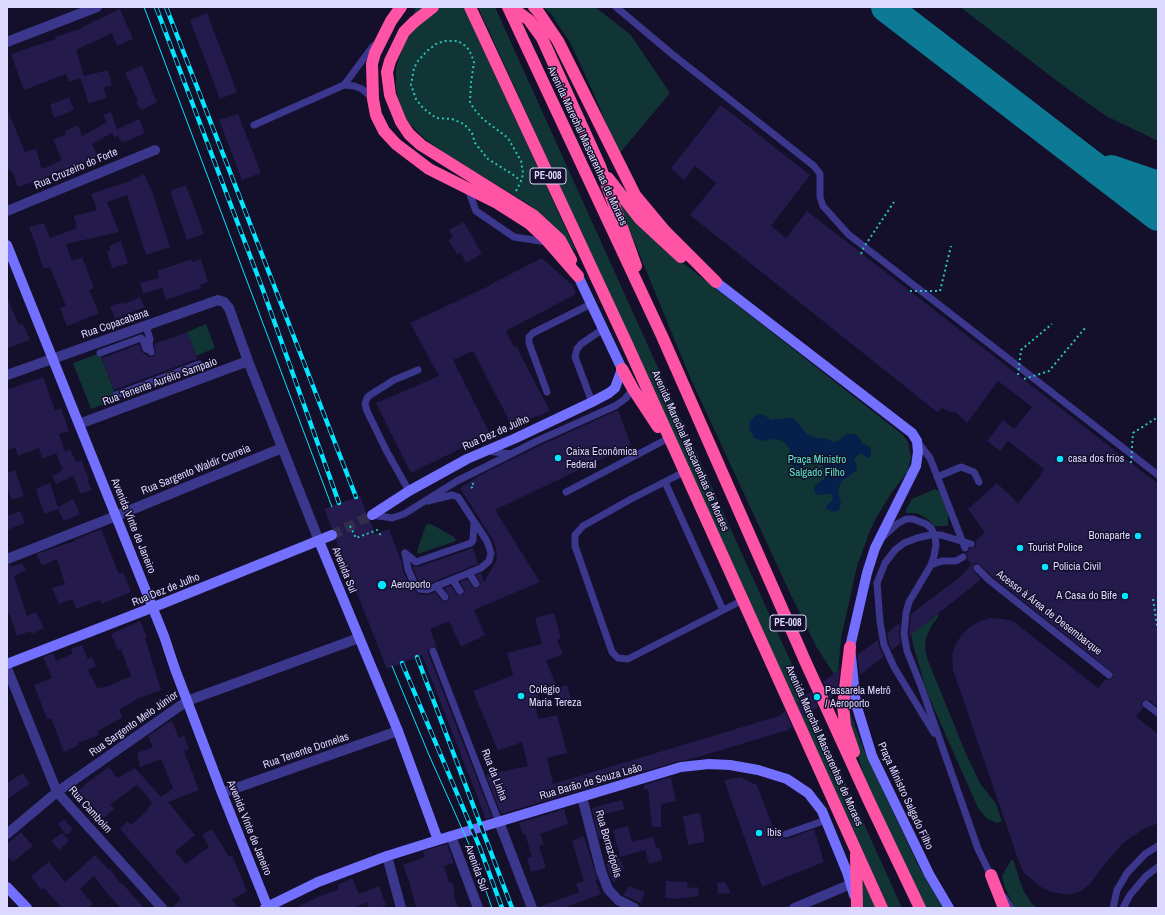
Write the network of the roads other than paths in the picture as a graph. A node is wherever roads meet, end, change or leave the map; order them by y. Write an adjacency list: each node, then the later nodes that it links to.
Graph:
1 (97, 7): 10 (street)
2 (401, 7): 9 (highway)
3 (433, 7): 20 (highway)
4 (470, 7): 43 (highway, Avenida Marechal Mascarenhas de Moraes / PE-008)
5 (508, 7): 26 (highway, Avenida Marechal Mascarenhas de Moraes / PE-008)
6 (511, 7): 15 (highway)
7 (534, 7): 21 (highway)
8 (616, 7): 46 (lane)
9 (391, 21): 11 (lane); 12 (highway)
10 (7, 42)
11 (344, 85): 12 (lane); 13 (lane)
12 (373, 99): 16 (highway)
13 (254, 125)
14 (155, 150): 17 (street, Rua Cruzeiro do Forte)
15 (601, 168): 21 (highway); 26 (highway)
16 (468, 188): 18 (highway); 18 (lane)
17 (7, 211)
18 (548, 242): 20 (highway)
19 (7, 245): 28 (street, Avenida Vinte de Janeiro)
20 (578, 276): 22 (street)
21 (716, 282): 40 (street)
22 (591, 304): 25 (street); 35 (lane)
23 (229, 308): 24 (street, Rua Copacabana); 29 (street, Avenida Sul)
24 (146, 326): 27 (lane); 28 (street, Rua Copacabana)
25 (603, 329): 31 (street); 37 (lane)
26 (662, 336): 86 (highway, Avenida Marechal Mascarenhas de Moraes / PE-008)
27 (100, 354)
28 (53, 359): 33 (street, Rua Copacabana); 38 (street, Avenida Vinte de Janeiro)
29 (248, 361): 38 (street, Rua Tenente Aurélio Sampaio); 41 (street, Avenida Sul)
30 (199, 364): 36 (lane)
31 (622, 369): 34 (highway); 37 (street, Rua Dez de Julho)
32 (418, 370): 50 (lane)
33 (7, 375)
34 (633, 389): 39 (highway); 44 (lane)
35 (547, 392)
36 (116, 395)
37 (592, 402): 42 (street, Rua Dez de Julho)
38 (79, 424): 54 (street, Avenida Vinte de Janeiro)
39 (667, 439): 43 (highway); 51 (lane)
40 (916, 441): 47 (lane); 58 (street, Praça Ministro Salgado Filho)
41 (282, 448): 54 (street, Rua Sargento Waldir Correia); 57 (street, Avenida Sul)
42 (485, 451): 44 (lane); 50 (street, Rua Dez de Julho)
43 (676, 453): 45 (highway, Avenida Marechal Mascarenhas de Moraes / PE-008)
44 (511, 454): 52 (lane)
45 (684, 472): 48 (lane); 69 (highway, Avenida Marechal Mascarenhas de Moraes / PE-008)
46 (1158, 475)
47 (937, 477): 49 (lane); 82 (lane, Praça Ministro Salgado Filho, bridge)
48 (665, 482): 71 (lane); 71 (lane)
49 (979, 482)
50 (409, 491): 53 (street, Rua Dez de Julho)
51 (566, 492)
52 (424, 502): 53 (lane); 55 (lane)
53 (372, 514)
54 (116, 516): 60 (street, Rua Sargento Waldir Correia); 70 (street, Avenida Vinte de Janeiro)
55 (474, 522): 63 (lane); 66 (lane)
56 (332, 535): 57 (street, Rua Dez de Julho)
57 (319, 541): 70 (street, Rua Dez de Julho); 72 (street, Avenida Sul)
58 (875, 548): 61 (lane, Praça Ministro Salgado Filho); 73 (street, Praça Ministro Salgado Filho)
59 (963, 557): 61 (lane)
60 (7, 559)
61 (930, 565): 82 (lane, Praça Ministro Salgado Filho)
62 (977, 568): 77 (lane, Acesso à Área de Desembarque)
63 (469, 573): 64 (lane); 65 (lane)
64 (453, 580): 66 (lane); 67 (lane)
65 (476, 584)
66 (436, 586): 68 (lane)
67 (460, 591)
68 (445, 597)
69 (743, 600): 71 (lane); 94 (highway, Avenida Marechal Mascarenhas de Moraes / PE-008)
70 (153, 608): 75 (street, Rua Dez de Julho); 78 (street, Avenida Vinte de Janeiro)
71 (723, 610)
72 (359, 638): 78 (street, Rua Sargento Melo Júnior); 81 (street, Avenida Sul)
73 (850, 647): 86 (highway); 111 (street, Praça Ministro Salgado Filho)
74 (433, 651): 88 (lane, Rua da Linha)
75 (7, 664)
76 (7, 668): 83 (street, Rua Camboim)
77 (1109, 675)
78 (187, 701): 83 (street, Rua Sargento Melo Júnior); 84 (street, Avenida Vinte de Janeiro)
79 (1146, 704): 80 (lane)
80 (1158, 713)
81 (398, 731): 84 (street, Rua Tenente Dornelas); 92 (street, Avenida Sul)
82 (941, 744): 97 (lane, Praça Ministro Salgado Filho)
83 (58, 792): 89 (street, Rua Sargento Melo Júnior); 102 (street, Rua Camboim)
84 (222, 793): 100 (street, Avenida Vinte de Janeiro)
85 (582, 796): 87 (street, Rua Barão de Souza Leão); 88 (street, Rua Barão de Souza Leão); 106 (street, Rua Borrazópolis)
86 (869, 801): 110 (highway, Avenida Marechal Mascarenhas de Moraes / PE-008)
87 (826, 820): 90 (lane); 98 (street, Rua Barão de Souza Leão)
88 (499, 822): 91 (street, Rua Barão de Souza Leão); 105 (street, Rua da Linha)
89 (7, 834)
90 (786, 834)
91 (451, 836): 92 (street, Rua Barão de Souza Leão); 104 (street, Avenida Sul)
92 (438, 840): 95 (street, Rua Barão de Souza Leão)
93 (1158, 846): 114 (lane)
94 (856, 850): 108 (highway); 109 (highway, Avenida Marechal Mascarenhas de Moraes / PE-008)
95 (387, 856): 100 (street, Rua Barão de Souza Leão); 103 (street)
96 (1158, 867): 115 (lane)
97 (991, 875): 112 (highway); 113 (lane, Praça Ministro Salgado Filho)
98 (851, 884): 107 (street); 108 (street, Rua Barão de Souza Leão)
99 (7, 887): 101 (street)
100 (266, 907)
101 (27, 908)
102 (162, 908)
103 (401, 908)
104 (478, 908)
105 (532, 908)
106 (634, 908)
107 (794, 908)
108 (857, 908)
109 (882, 908)
110 (920, 908)
111 (949, 908)
112 (1004, 908)
113 (1011, 908)
114 (1113, 908)
115 (1122, 908)

